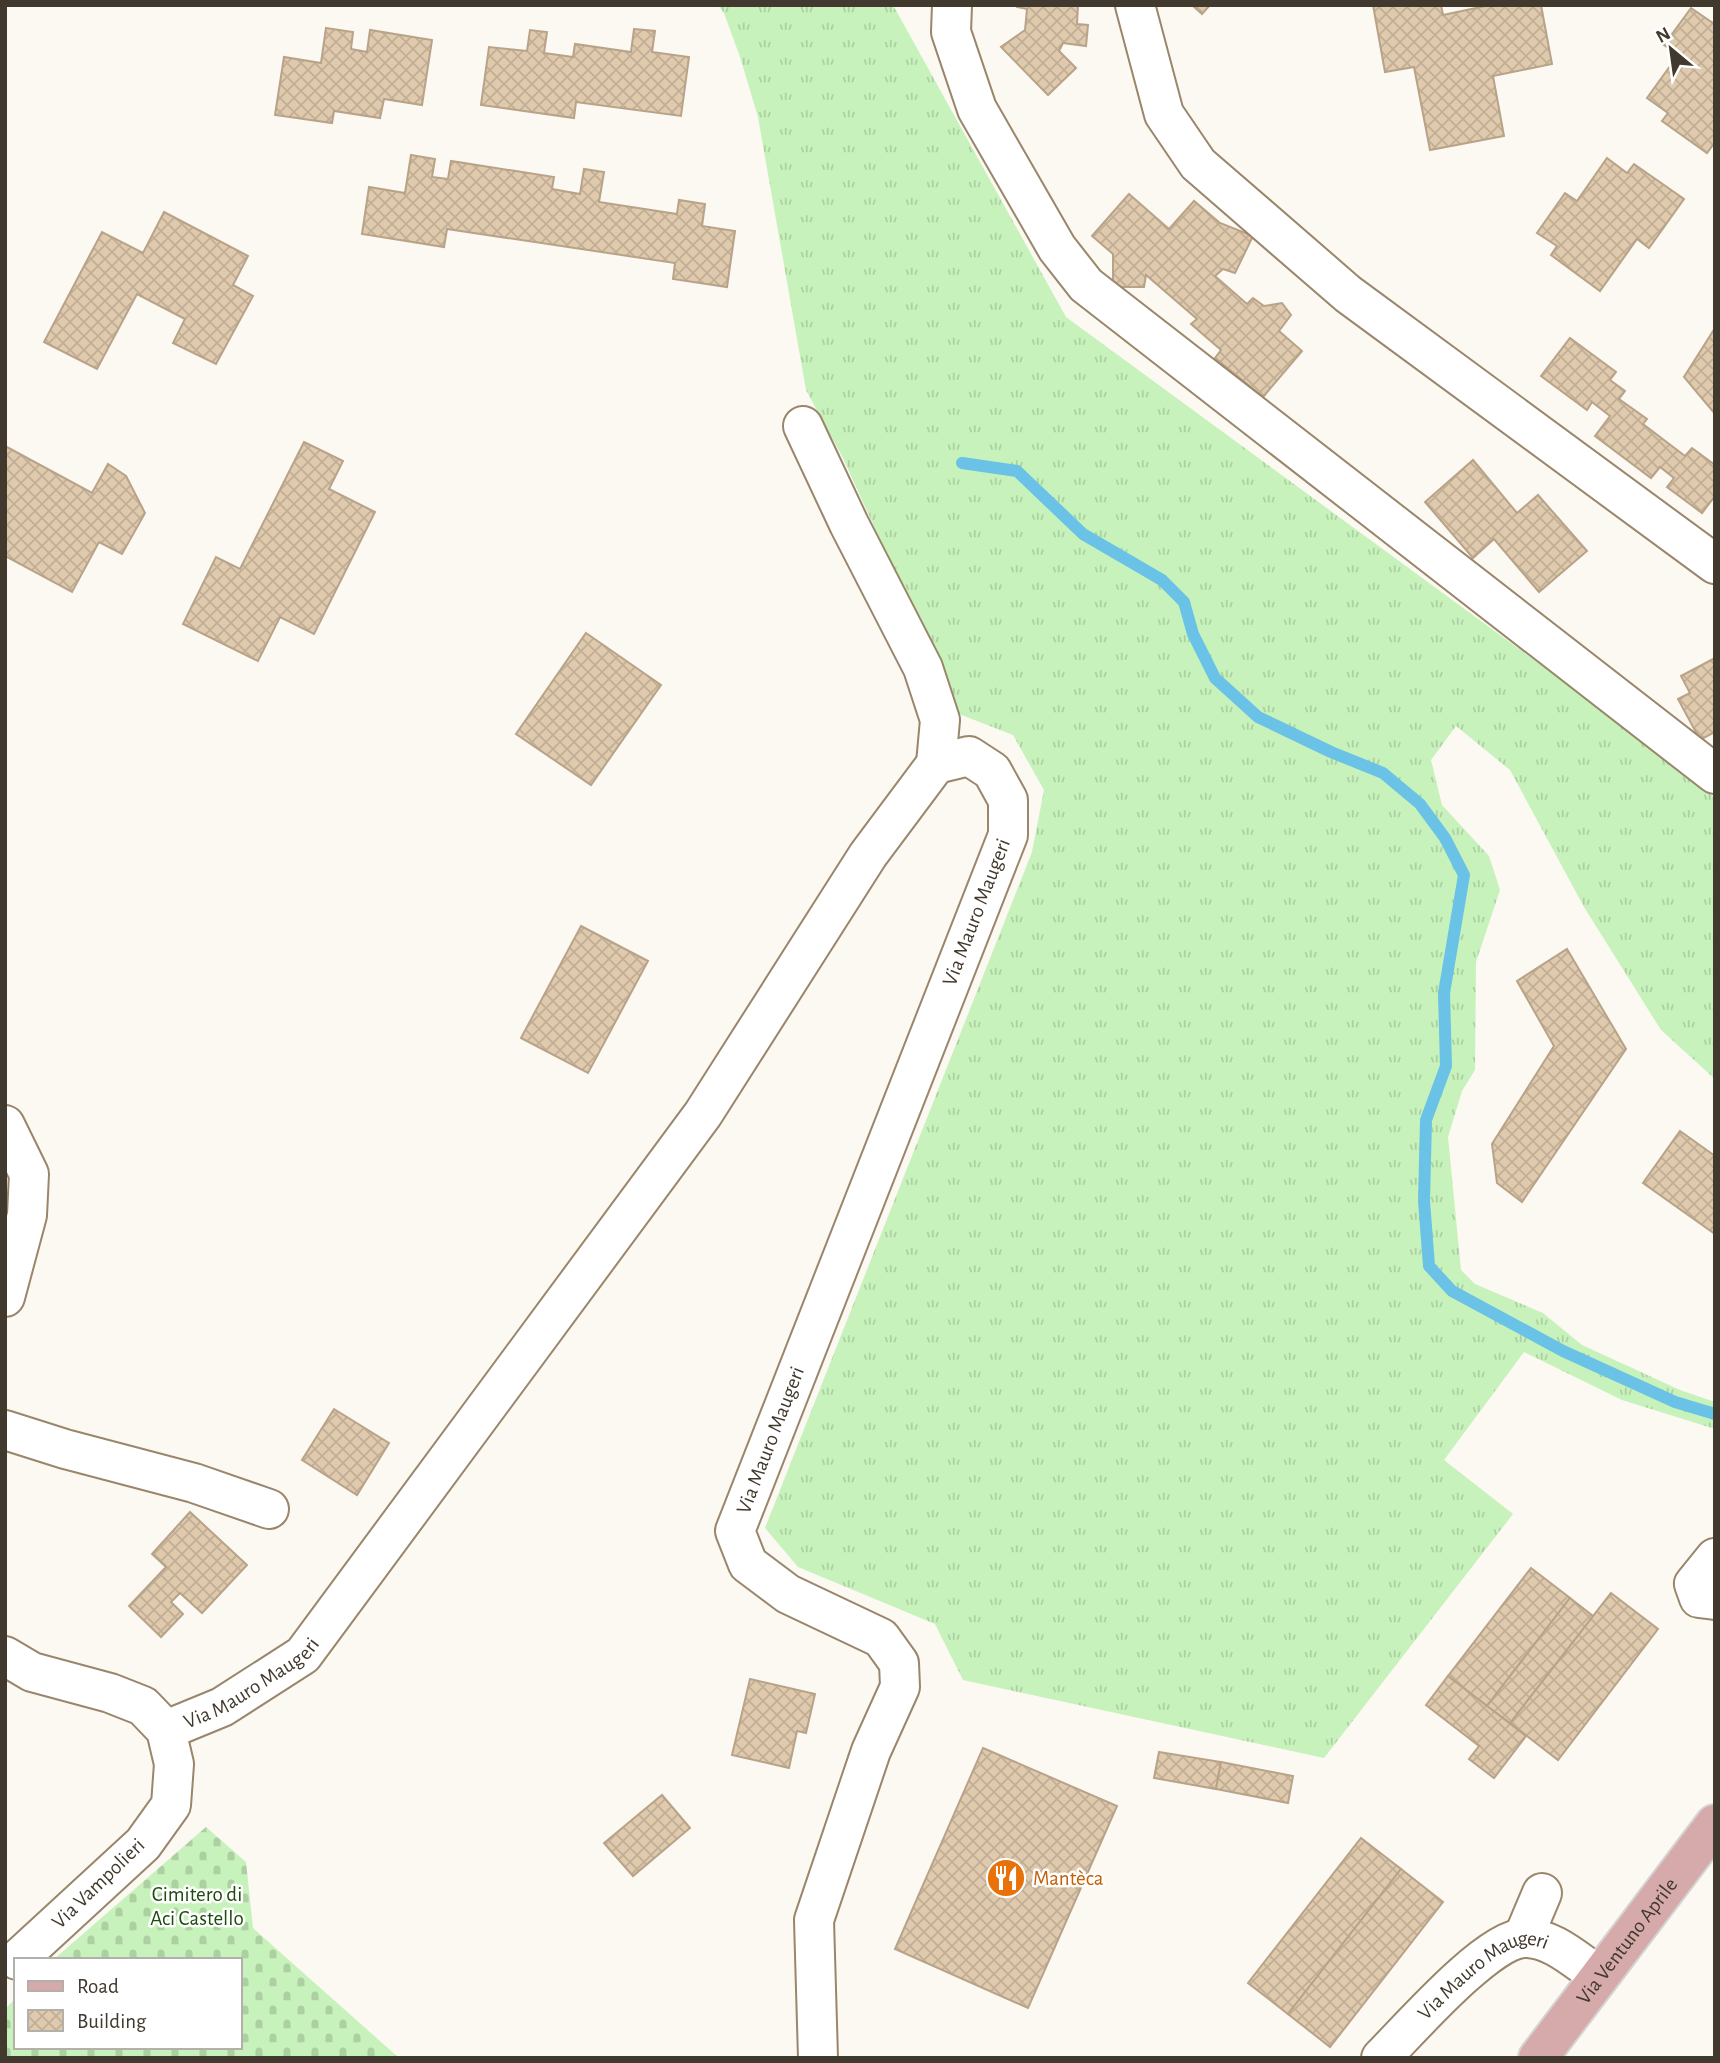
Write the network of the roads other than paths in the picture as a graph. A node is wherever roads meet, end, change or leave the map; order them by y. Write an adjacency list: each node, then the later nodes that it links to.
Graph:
1 (952, 5): 6 (street)
2 (1135, 5): 4 (street)
3 (803, 426): 5 (street)
4 (1715, 565)
5 (936, 764): 14 (street, Via Mauro Maugeri); 20 (street, Via Mauro Maugeri)
6 (1715, 774)
7 (5, 1125): 8 (street)
8 (5, 1297)
9 (5, 1430): 10 (street)
10 (269, 1510)
11 (1715, 1558): 12 (street)
12 (1715, 1600)
13 (5, 1656): 14 (street)
14 (166, 1730): 18 (street, Via Vampolieri)
15 (1715, 1824): 19 (main road, Via Ventuno Aprile)
16 (1542, 1893): 17 (street)
17 (1523, 1938): 19 (street, Via Mauro Maugeri); 21 (street, Via Mauro Maugeri)
18 (18, 1958)
19 (1599, 1976): 22 (main road, Via Ventuno Aprile)
20 (818, 2058)
21 (1381, 2058)
22 (1538, 2058)

